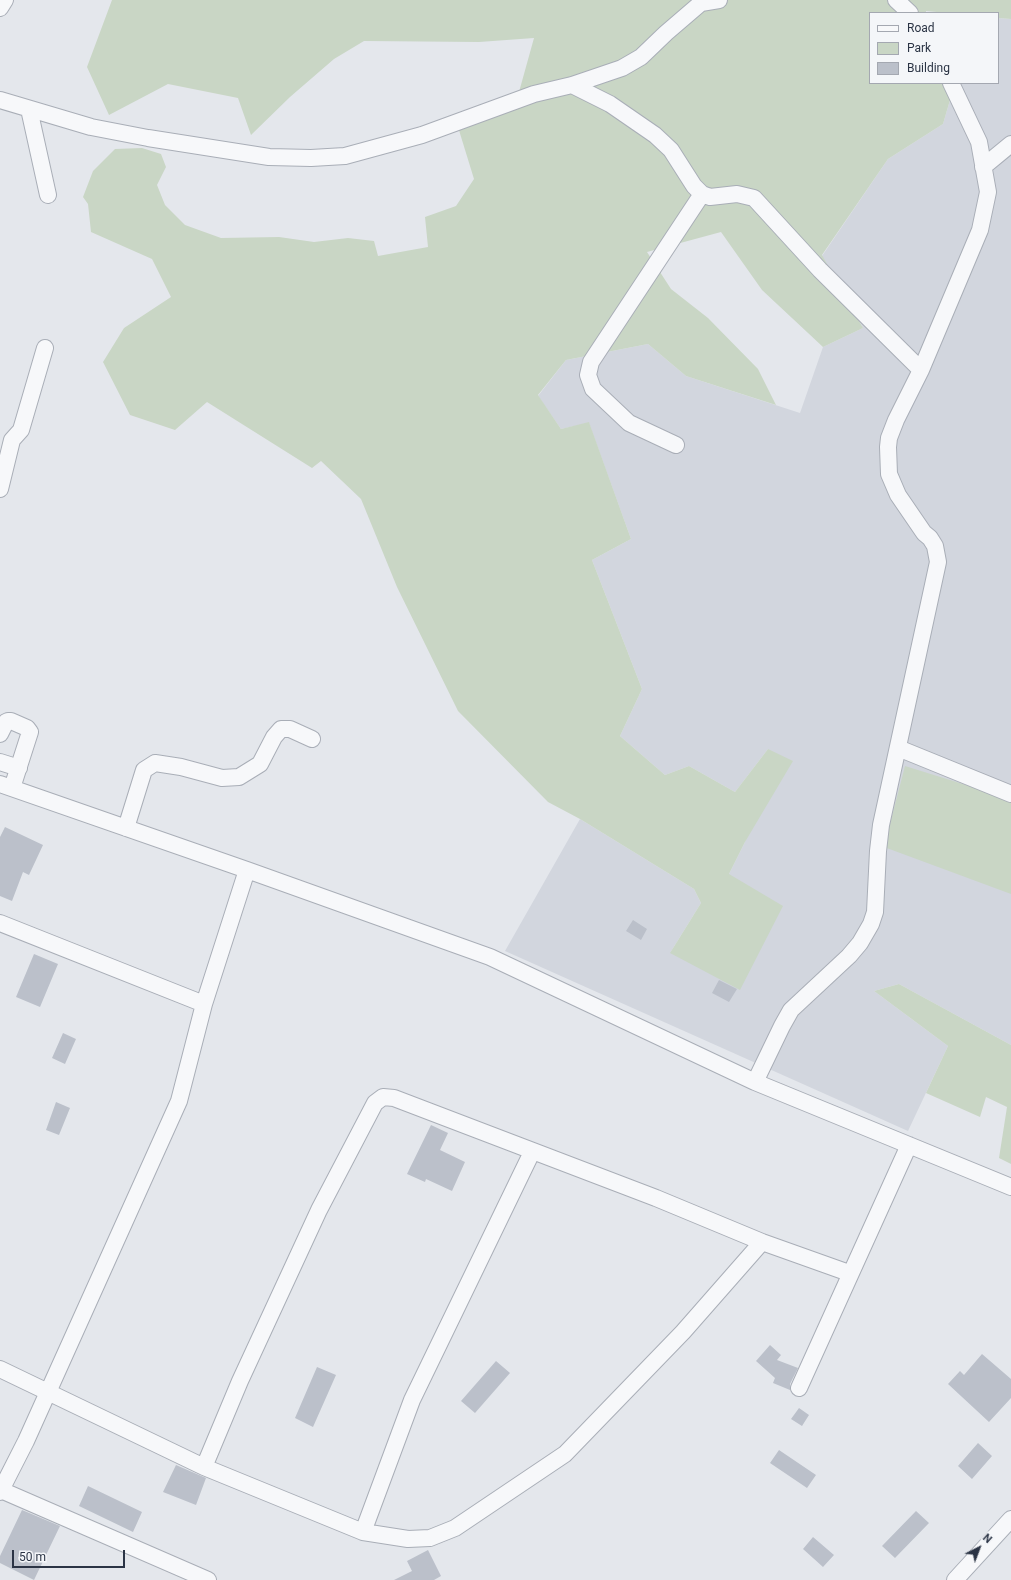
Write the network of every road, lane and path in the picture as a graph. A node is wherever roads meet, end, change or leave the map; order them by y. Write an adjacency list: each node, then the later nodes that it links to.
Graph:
1 (5, 0): 4 (street)
2 (719, 0): 7 (street)
3 (896, 0): 5 (street)
4 (0, 8)
5 (909, 12)
6 (951, 84): 11 (street)
7 (572, 86): 9 (street); 12 (street)
8 (0, 100): 9 (street)
9 (29, 109): 13 (street)
10 (1011, 144): 11 (street)
11 (983, 167): 15 (street)
12 (702, 194): 15 (street); 17 (street)
13 (48, 195)
14 (45, 348): 16 (street)
15 (921, 370): 21 (street)
16 (6, 438): 18 (street)
17 (676, 445)
18 (0, 488)
19 (0, 734): 23 (street)
20 (312, 739): 26 (street)
21 (898, 748): 25 (street); 30 (street)
22 (0, 762): 23 (street)
23 (19, 768): 24 (street)
24 (6, 786): 26 (street)
25 (1011, 794)
26 (126, 828): 27 (street)
27 (246, 870): 29 (street); 30 (street)
28 (0, 923): 29 (street)
29 (204, 1004): 38 (street)
30 (755, 1082): 31 (street)
31 (909, 1145): 33 (street); 35 (street)
32 (532, 1152): 34 (street); 39 (street); 42 (street)
33 (1011, 1187)
34 (762, 1242): 35 (street); 42 (street)
35 (850, 1273): 37 (street)
36 (0, 1369): 38 (street)
37 (799, 1388)
38 (48, 1391): 39 (street); 40 (street)
39 (204, 1467): 42 (street)
40 (0, 1491): 43 (street)
41 (1011, 1519): 44 (street)
42 (363, 1532)
43 (208, 1580)
44 (955, 1580)

